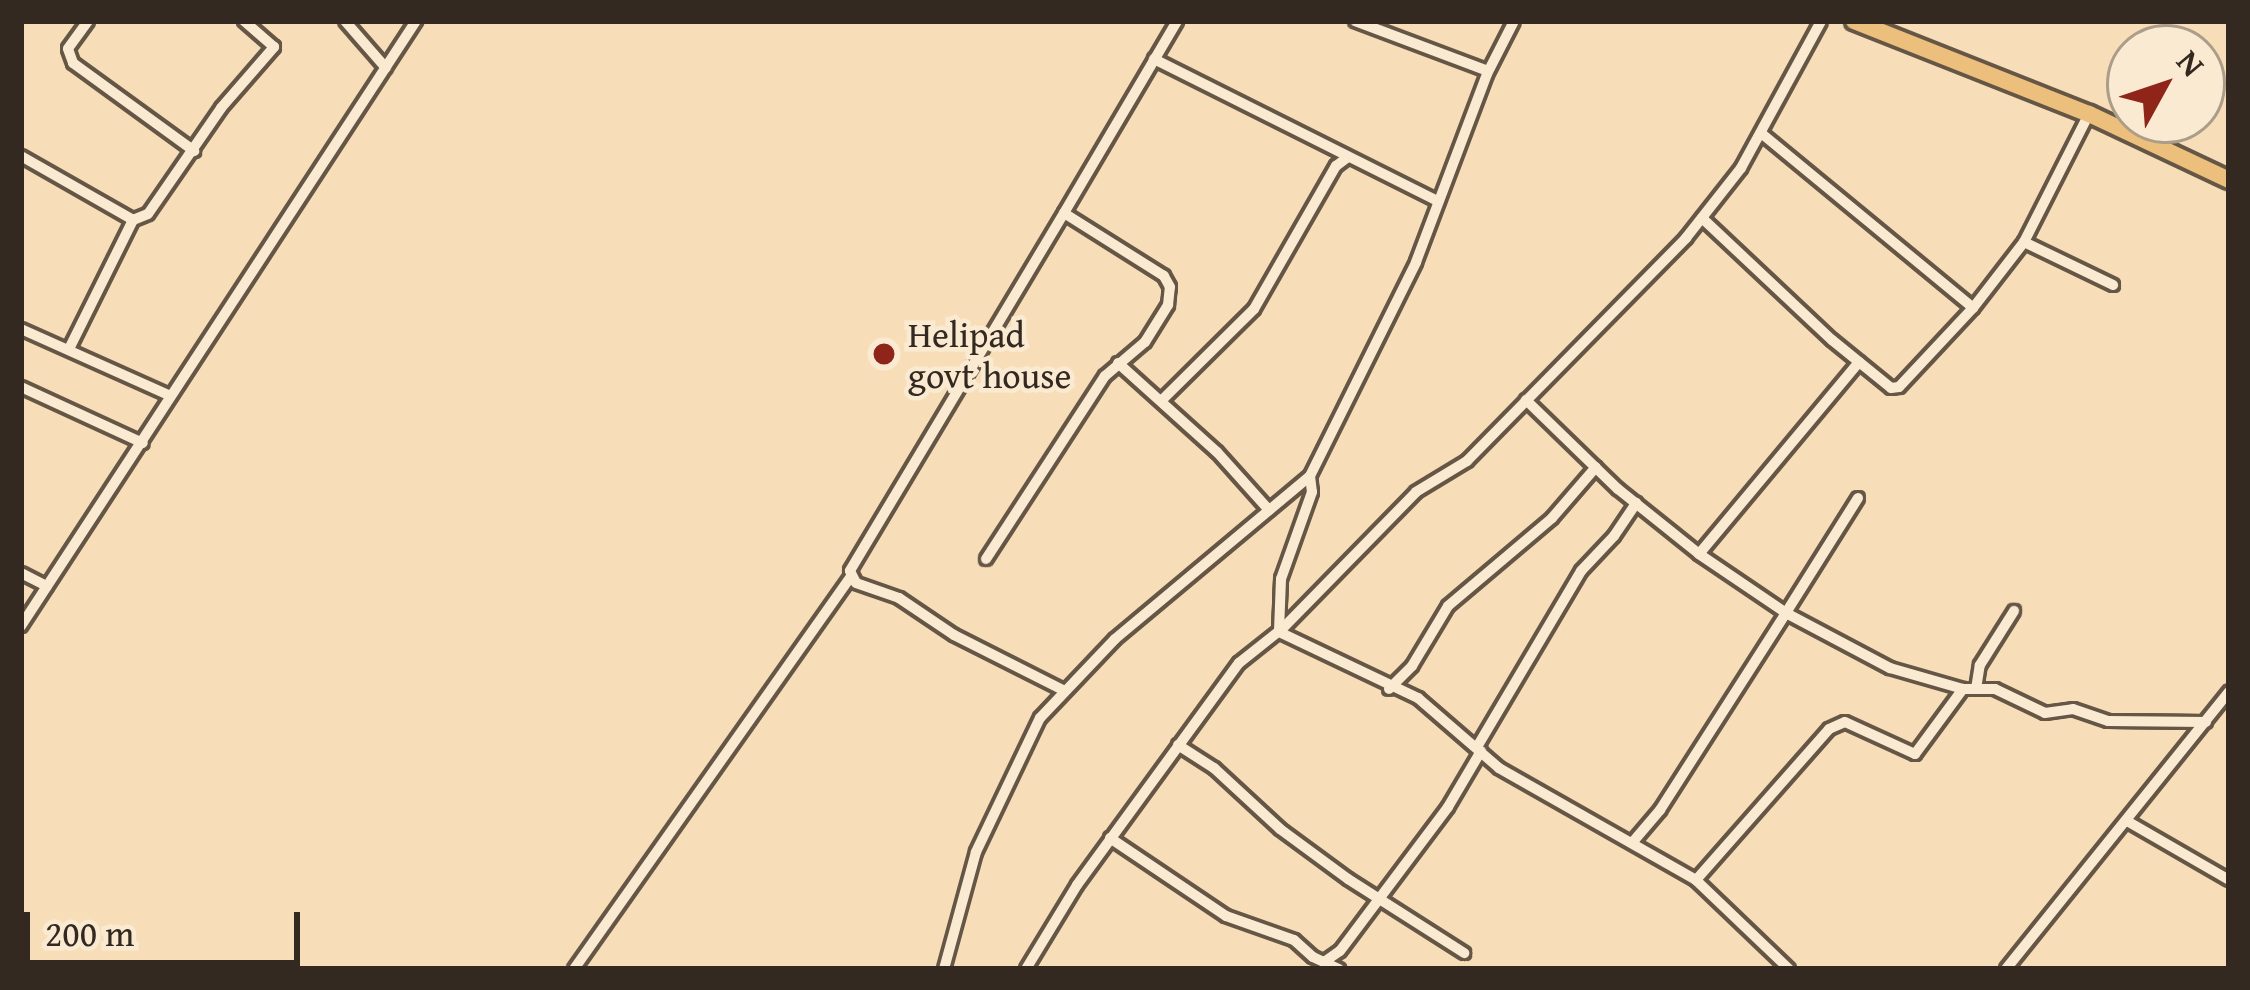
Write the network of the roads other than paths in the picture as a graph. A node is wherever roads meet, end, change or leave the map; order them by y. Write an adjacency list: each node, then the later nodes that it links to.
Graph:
1 (88, 21): 17 (street)
2 (244, 21): 17 (street)
3 (345, 21): 12 (street)
4 (416, 21): 12 (street)
5 (1177, 21): 11 (street)
6 (1355, 21): 13 (street)
7 (1514, 21): 13 (street)
8 (1821, 21): 15 (street)
9 (1867, 23): 10 (main road)
10 (1895, 29): 14 (main road)
11 (1154, 59): 16 (street); 23 (street)
12 (386, 68): 34 (street)
13 (1488, 71): 22 (street)
14 (2089, 115): 21 (main road); 26 (street)
15 (1761, 133): 24 (street); 28 (street)
16 (1333, 149): 19 (street); 20 (street)
17 (194, 152): 25 (street)
18 (21, 156): 25 (street)
19 (1348, 157): 20 (street); 22 (street)
20 (1336, 166): 36 (street)
21 (2229, 180)
22 (1438, 201): 39 (street)
23 (1064, 213): 32 (street); 46 (street)
24 (1702, 218): 31 (street); 35 (street)
25 (134, 220): 30 (street)
26 (2024, 242): 27 (street); 28 (street)
27 (2113, 285)
28 (1973, 308): 31 (street)
29 (21, 329): 30 (street)
30 (70, 347): 34 (street)
31 (1859, 362): 43 (street)
32 (1118, 363): 36 (street); 44 (street)
33 (21, 387): 37 (street)
34 (171, 395): 37 (street)
35 (1526, 400): 38 (street); 49 (street)
36 (1161, 401): 42 (street)
37 (142, 442): 47 (street)
38 (1596, 467): 41 (street); 54 (street)
39 (1310, 476): 42 (street); 48 (street)
40 (1858, 498): 51 (street)
41 (1636, 503): 43 (street); 60 (street)
42 (1269, 510): 56 (street)
43 (1699, 554): 51 (street)
44 (986, 559)
45 (21, 573): 47 (street)
46 (851, 576): 56 (street); 71 (street)
47 (47, 586): 52 (street)
48 (1279, 592): 49 (street); 53 (street)
49 (1304, 602): 53 (street)
50 (2014, 610): 55 (street)
51 (1786, 613): 55 (street); 63 (street)
52 (21, 626)
53 (1279, 632): 54 (street); 59 (street)
54 (1388, 689): 60 (street)
55 (1970, 689): 58 (street); 64 (street)
56 (1065, 691): 72 (street)
57 (2229, 692): 58 (street)
58 (2206, 722): 61 (street)
59 (1178, 746): 62 (street); 66 (street)
60 (1479, 749): 63 (street); 66 (street)
61 (2127, 821): 65 (street); 74 (street)
62 (1110, 838): 68 (street); 69 (street)
63 (1632, 843): 64 (street)
64 (1696, 880): 73 (street)
65 (2229, 880)
66 (1376, 897): 67 (street); 69 (street)
67 (1464, 953)
68 (1029, 963): 70 (street)
69 (1323, 965)
70 (1044, 968)
71 (574, 969)
72 (944, 969)
73 (1789, 969)
74 (2006, 969)

